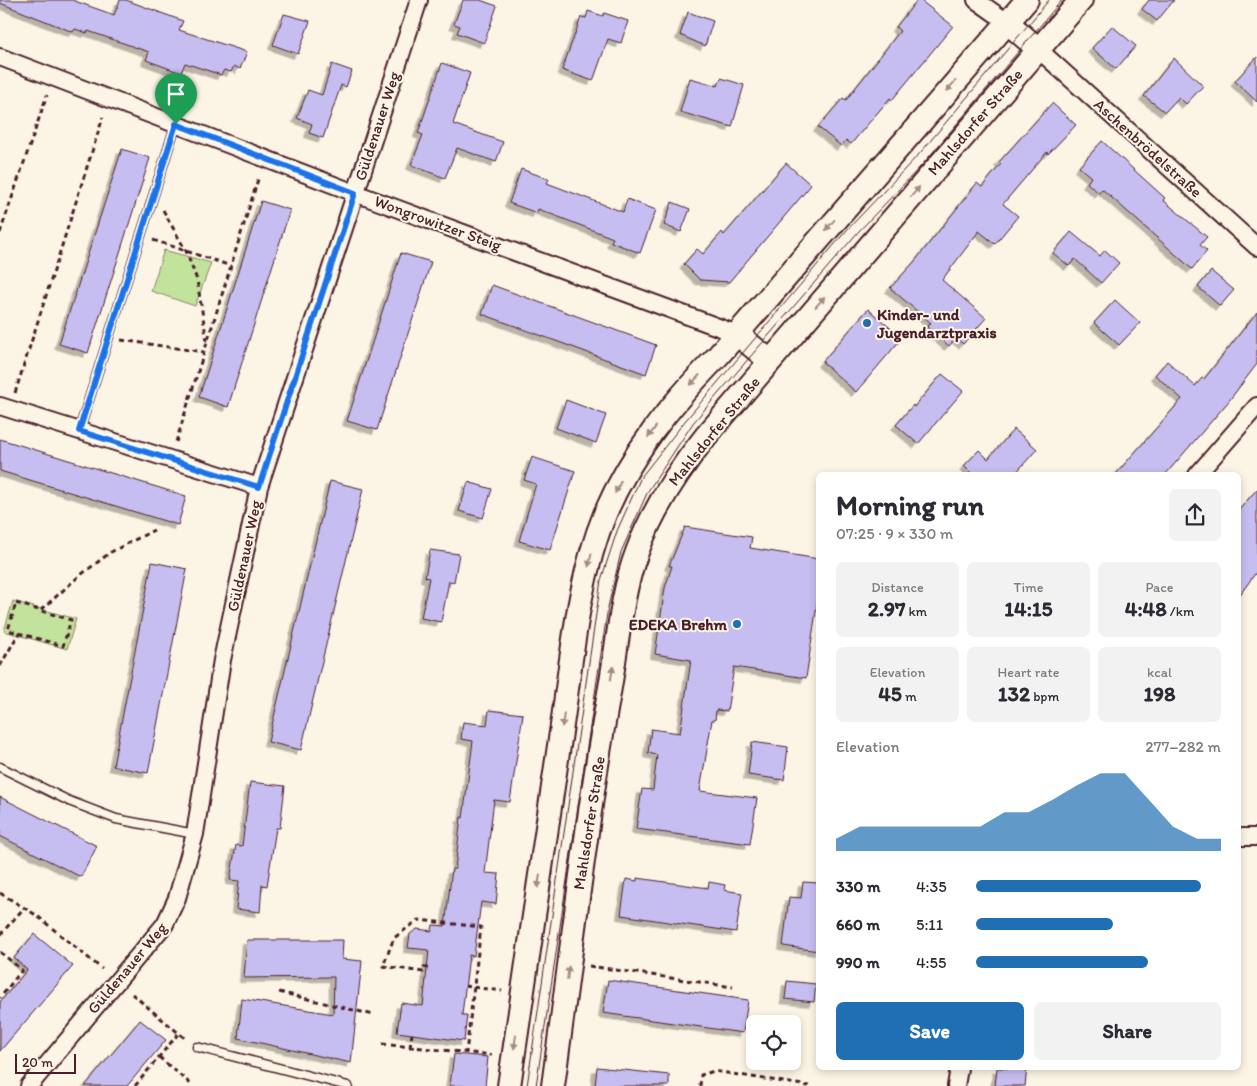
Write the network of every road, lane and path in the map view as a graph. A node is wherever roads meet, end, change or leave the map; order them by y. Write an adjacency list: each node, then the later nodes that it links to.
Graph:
1 (419, 0): 12 (street, Güldenauer Weg)
2 (976, 0): 5 (street)
3 (1027, 0): 5 (main road)
4 (1080, 0): 6 (main road, Mahlsdorfer Straße)
5 (1007, 22): 6 (main road); 19 (main road, one-way to 19)
6 (1038, 49): 16 (street, Aschenbrödelstraße); 23 (main road, Mahlsdorfer Straße, one-way to 6)
7 (0, 57): 10 (street, Wongrowitzer Steig)
8 (47, 95): 14 (path)
9 (103, 117): 24 (path)
10 (176, 124): 12 (street, Wongrowitzer Steig); 13 (lane)
11 (260, 175): 18 (path)
12 (355, 193): 19 (street, Wongrowitzer Steig); 30 (street, Güldenauer Weg)
13 (154, 194): 15 (lane); 17 (path)
14 (0, 233)
15 (141, 236): 17 (path); 20 (lane)
16 (1257, 247)
17 (186, 250): 18 (path); 21 (path)
18 (231, 266): 21 (path)
19 (737, 334): 23 (main road); 67 (main road, one-way to 67)
20 (108, 338): 22 (path); 27 (lane)
21 (207, 344): 22 (path)
22 (204, 352): 28 (path)
23 (770, 361): 68 (main road, Mahlsdorfer Straße, one-way to 23)
24 (14, 394)
25 (0, 406): 27 (street)
26 (1257, 406): 29 (street)
27 (79, 431): 30 (street)
28 (175, 444)
29 (1200, 472)
30 (259, 487): 36 (street, Güldenauer Weg)
31 (154, 530): 32 (path)
32 (41, 611): 33 (path); 33 (path)
33 (20, 633): 34 (path)
34 (0, 666)
35 (0, 767): 36 (lane)
36 (195, 834): 63 (street, Güldenauer Weg)
37 (1241, 837): 38 (street)
38 (1257, 837)
39 (0, 893): 40 (path)
40 (24, 908): 41 (path); 45 (path)
41 (0, 935)
42 (0, 952): 52 (path)
43 (588, 966): 47 (path)
44 (428, 968): 48 (path)
45 (102, 969)
46 (466, 986): 48 (path)
47 (733, 986)
48 (474, 987): 49 (path); 59 (path)
49 (502, 991)
50 (279, 992): 53 (path)
51 (132, 994): 54 (path)
52 (0, 998)
53 (374, 1015)
54 (178, 1034): 57 (path); 61 (path)
55 (412, 1034): 58 (path)
56 (382, 1044): 58 (path)
57 (197, 1047): 66 (lane)
58 (410, 1047): 59 (path)
59 (466, 1053): 60 (path)
60 (492, 1055)
61 (159, 1057): 64 (path); 65 (path)
62 (959, 1070): 71 (street)
63 (29, 1086)
64 (135, 1086)
65 (193, 1086)
66 (348, 1086)
67 (508, 1086)
68 (553, 1086)
69 (700, 1086): 70 (path)
70 (809, 1086)
71 (956, 1086)

